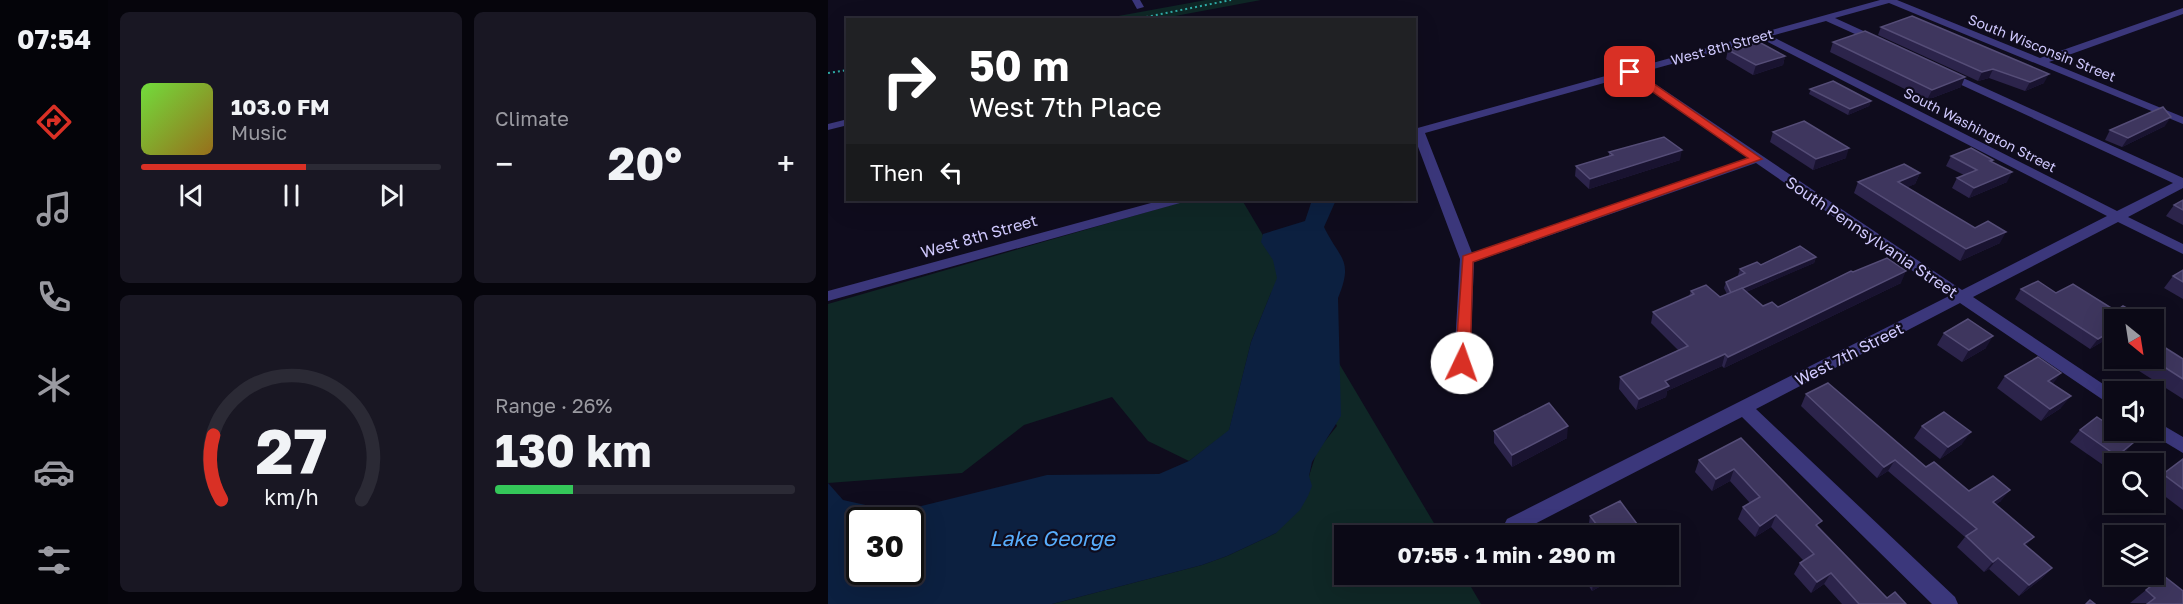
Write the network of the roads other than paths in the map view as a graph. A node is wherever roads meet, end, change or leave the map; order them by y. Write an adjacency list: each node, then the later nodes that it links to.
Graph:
1 (1890, 0): 3 (street, West 8th Street); 6 (street, South Wisconsin Street)
2 (2183, 11): 6 (street)
3 (1827, 18): 4 (street, West 8th Street); 5 (street)
4 (1764, 36): 8 (street, West 8th Street); 16 (street, South Washington Street)
5 (1892, 48)
6 (2039, 62): 9 (street, South Wisconsin Street)
7 (1934, 68): 14 (street)
8 (1630, 72): 12 (street, West 8th Street); 13 (street, South Pennsylvania Street)
9 (2183, 121)
10 (846, 123): 11 (street)
11 (828, 128)
12 (1417, 132): 18 (street)
13 (1756, 159): 18 (street); 20 (street, South Pennsylvania Street)
14 (2183, 183): 16 (street, West 7th Street)
15 (1171, 201): 19 (street, West 8th Street)
16 (2117, 217): 17 (street, South Washington Street); 20 (street, West 7th Street)
17 (2183, 250)
18 (1467, 259): 21 (street)
19 (828, 297)
20 (1961, 297): 22 (street, South Pennsylvania Street); 23 (street, West 7th Street)
21 (1462, 363)
22 (2104, 394)
23 (1744, 408): 26 (street, West 7th Street); 27 (street)
24 (2164, 434): 25 (street)
25 (2183, 446)
26 (1514, 525)
27 (1947, 604)

